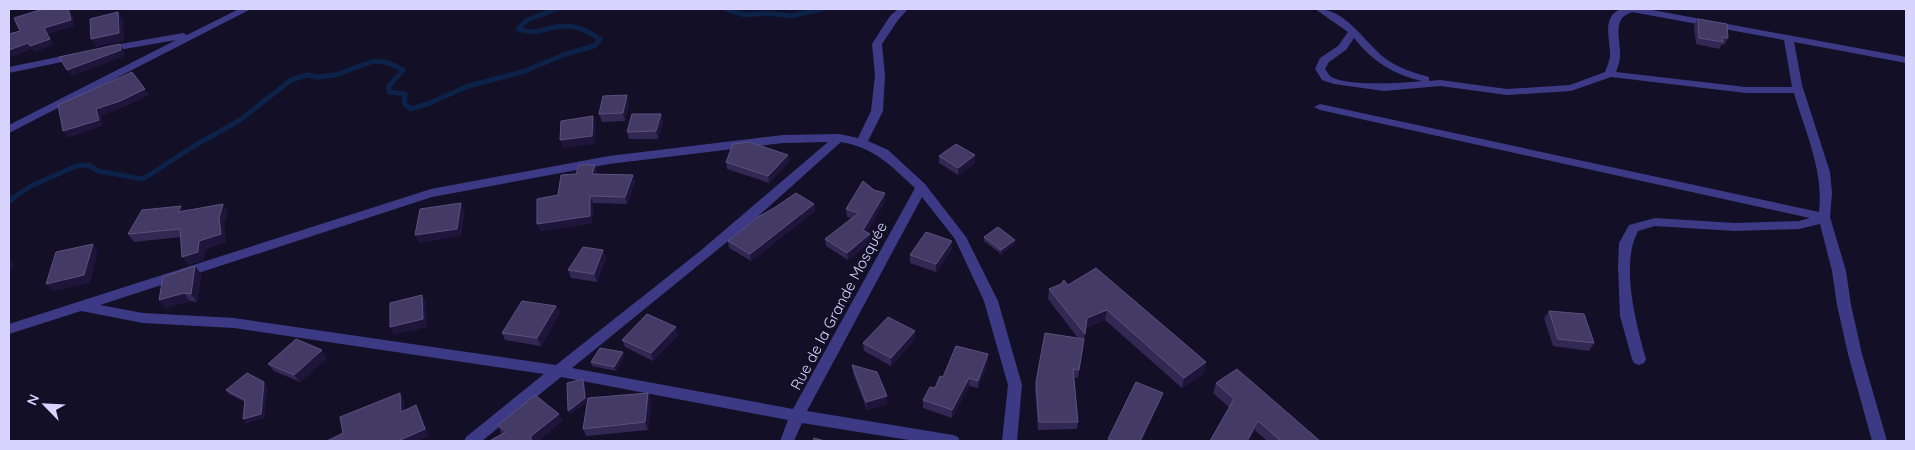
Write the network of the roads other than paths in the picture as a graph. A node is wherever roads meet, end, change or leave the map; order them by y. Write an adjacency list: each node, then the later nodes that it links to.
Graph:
1 (246, 9): 5 (street)
2 (903, 9): 15 (street)
3 (1320, 9): 4 (street)
4 (1354, 31): 10 (street); 10 (street)
5 (194, 35): 8 (street); 13 (street)
6 (1789, 39): 7 (street); 9 (street); 11 (street)
7 (1906, 60)
8 (9, 70)
9 (1610, 74): 10 (street); 11 (street)
10 (1440, 83)
11 (1799, 90): 17 (street)
12 (1320, 107): 17 (street)
13 (9, 129)
14 (839, 138): 15 (street); 18 (street); 21 (street)
15 (862, 142): 16 (street)
16 (921, 187): 22 (street, Rue de la Grande Mosquée); 27 (street)
17 (1824, 217): 20 (street); 28 (street)
18 (82, 306): 19 (street); 21 (street)
19 (9, 329)
20 (1639, 360)
21 (558, 371): 22 (street); 24 (street)
22 (797, 416): 23 (street); 25 (street, Rue de la Grande Mosquée)
23 (932, 440): 26 (street)
24 (471, 441)
25 (787, 441)
26 (953, 441)
27 (1010, 441)
28 (1880, 441)

